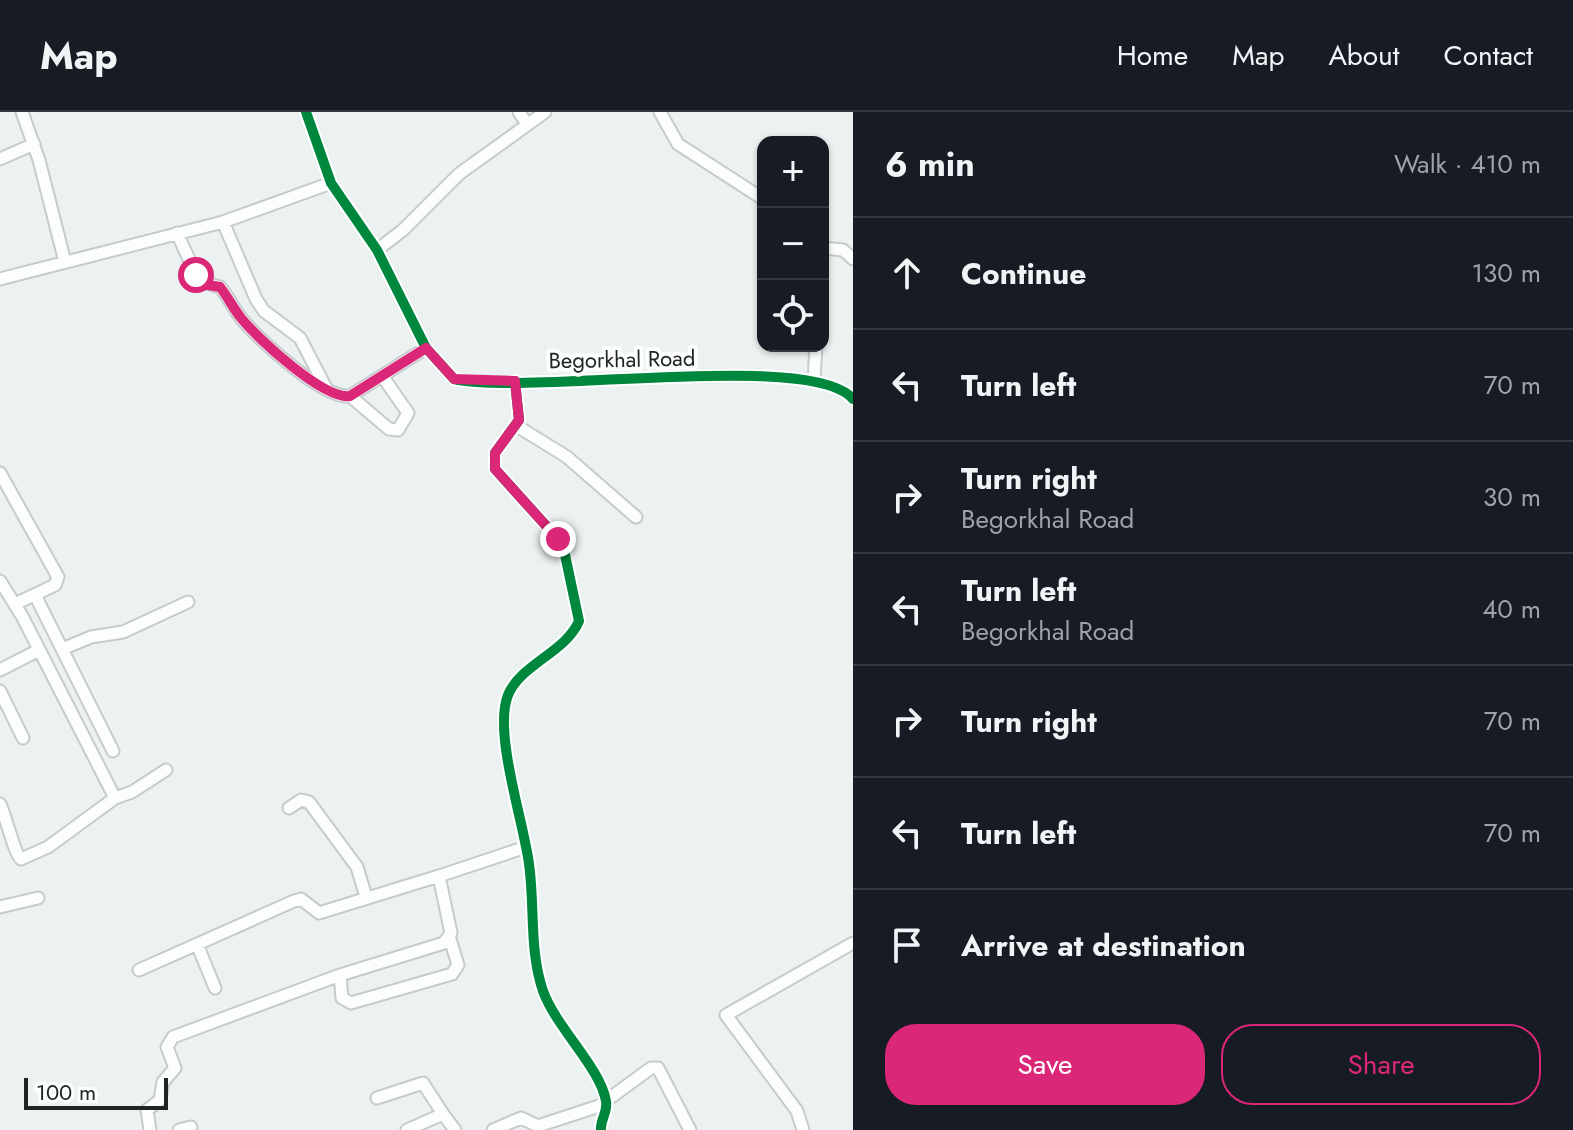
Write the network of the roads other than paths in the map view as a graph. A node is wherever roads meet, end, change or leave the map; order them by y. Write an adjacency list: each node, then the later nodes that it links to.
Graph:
1 (22, 112): 7 (street)
2 (306, 112): 9 (street, Begorkhal Road)
3 (519, 112): 6 (street)
4 (545, 112): 6 (street)
5 (660, 112): 10 (street)
6 (527, 124): 14 (street)
7 (34, 144): 8 (street); 16 (street)
8 (0, 159)
9 (331, 183): 11 (street); 14 (street, Begorkhal Road)
10 (757, 195)
11 (223, 222): 12 (street); 23 (street)
12 (177, 233): 16 (street); 23 (street)
13 (829, 249): 15 (street)
14 (377, 250): 18 (street, Begorkhal Road)
15 (853, 259)
16 (65, 262): 17 (street)
17 (0, 279)
18 (426, 348): 20 (street); 22 (street, Begorkhal Road)
19 (816, 352): 21 (street)
20 (383, 377): 24 (street); 24 (street)
21 (814, 379): 22 (street, Begorkhal Road); 25 (street, Begorkhal Road)
22 (515, 381): 26 (street)
23 (326, 389): 24 (street)
24 (350, 396)
25 (853, 399)
26 (517, 426): 28 (street); 43 (street)
27 (0, 473): 30 (street)
28 (636, 517)
29 (0, 581): 32 (street)
30 (35, 595): 32 (street); 33 (street)
31 (188, 602): 33 (street)
32 (15, 604): 34 (street)
33 (62, 649): 38 (street)
34 (39, 650): 35 (street); 40 (street)
35 (0, 670)
36 (0, 691): 37 (street)
37 (23, 738)
38 (113, 751)
39 (166, 770): 40 (street)
40 (115, 798): 41 (street)
41 (0, 804)
42 (289, 808): 45 (street)
43 (526, 847): 44 (street); 55 (street)
44 (439, 876): 45 (street); 48 (street)
45 (366, 897): 50 (street)
46 (38, 898): 47 (street)
47 (0, 907)
48 (450, 939): 52 (street); 52 (street)
49 (853, 943): 63 (street)
50 (197, 944): 51 (street); 53 (street)
51 (139, 970)
52 (340, 975): 57 (street)
53 (215, 988)
54 (377, 1098): 56 (street)
55 (607, 1102): 60 (street); 61 (street); 62 (street)
56 (443, 1114): 58 (street); 59 (street)
57 (150, 1130)
58 (407, 1130)
59 (455, 1130)
60 (493, 1130)
61 (601, 1130)
62 (690, 1130)
63 (803, 1130)

